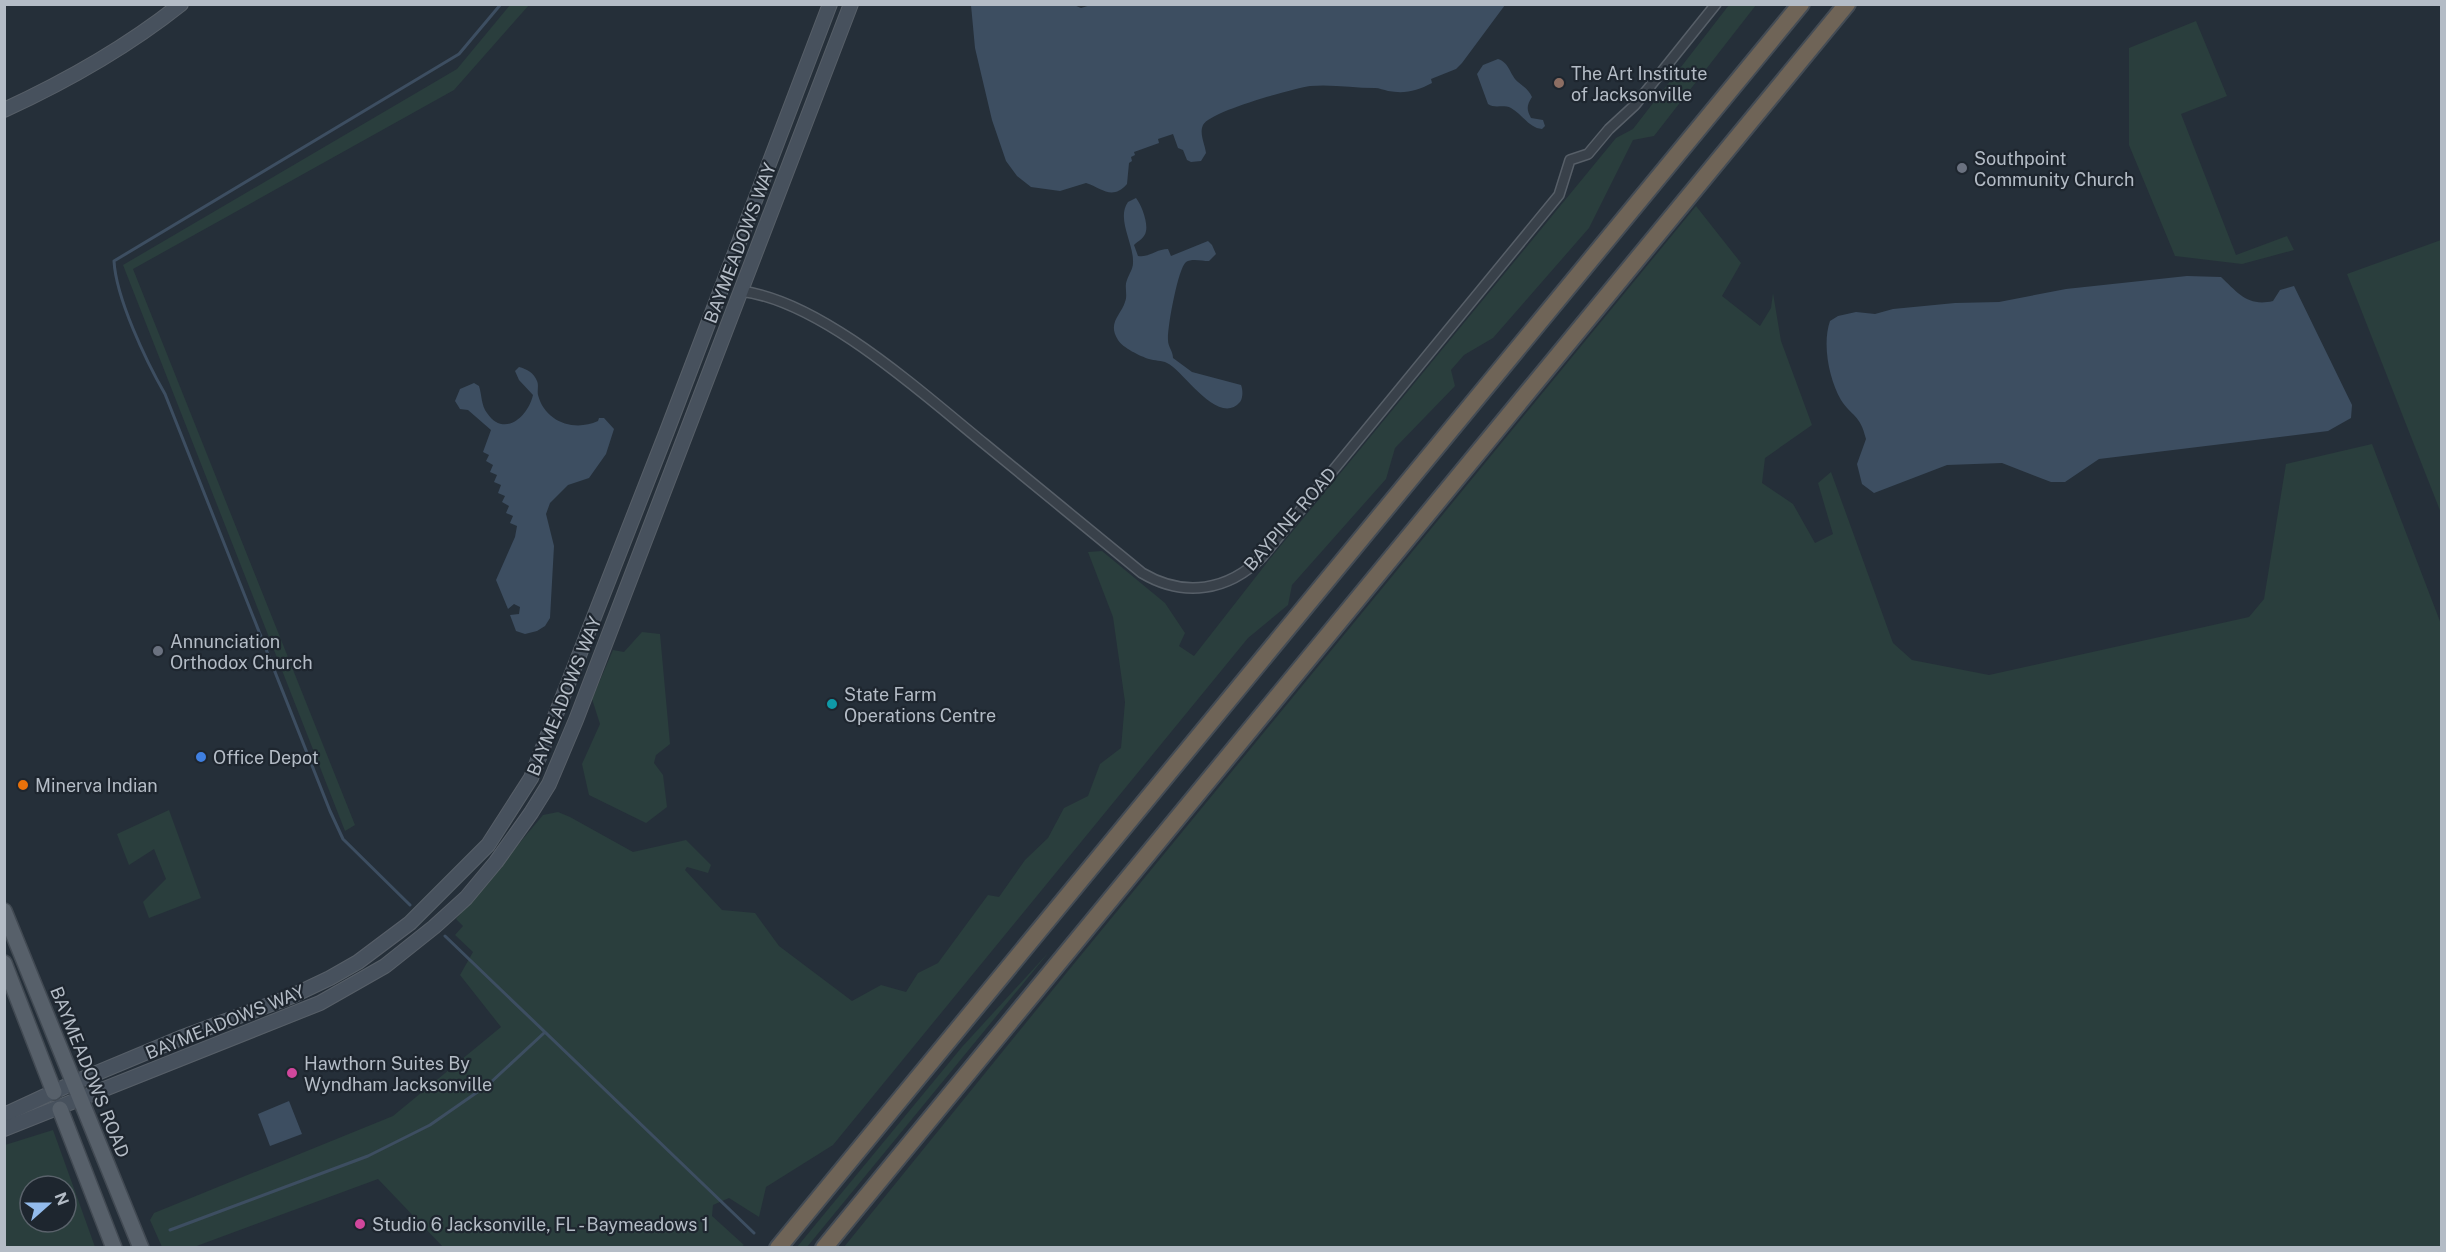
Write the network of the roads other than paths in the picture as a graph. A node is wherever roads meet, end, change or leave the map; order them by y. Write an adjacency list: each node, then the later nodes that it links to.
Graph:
1 (181, 4): 7 (street)
2 (830, 4): 11 (street, BAYMEADOWS WAY)
3 (851, 4): 8 (street, BAYMEADOWS WAY)
4 (1716, 4): 8 (street, BAYPINE ROAD)
5 (1801, 4): 21 (highway)
6 (1847, 4): 22 (highway)
7 (4, 110)
8 (740, 291): 12 (street, BAYMEADOWS WAY)
9 (4, 911): 13 (main road, BAYMEADOWS ROAD)
10 (4, 963): 14 (main road)
11 (330, 978): 12 (street); 13 (street, BAYMEADOWS WAY)
12 (337, 995): 15 (street, BAYMEADOWS WAY)
13 (73, 1083): 14 (street, BAYMEADOWS WAY); 15 (main road, BAYMEADOWS ROAD)
14 (54, 1092): 16 (street); 17 (street, BAYMEADOWS WAY)
15 (80, 1100): 16 (street, BAYMEADOWS WAY); 20 (main road, BAYMEADOWS ROAD)
16 (60, 1109): 18 (street, BAYMEADOWS WAY); 19 (main road)
17 (4, 1115)
18 (4, 1130)
19 (114, 1248)
20 (141, 1248)
21 (778, 1248)
22 (824, 1248)

